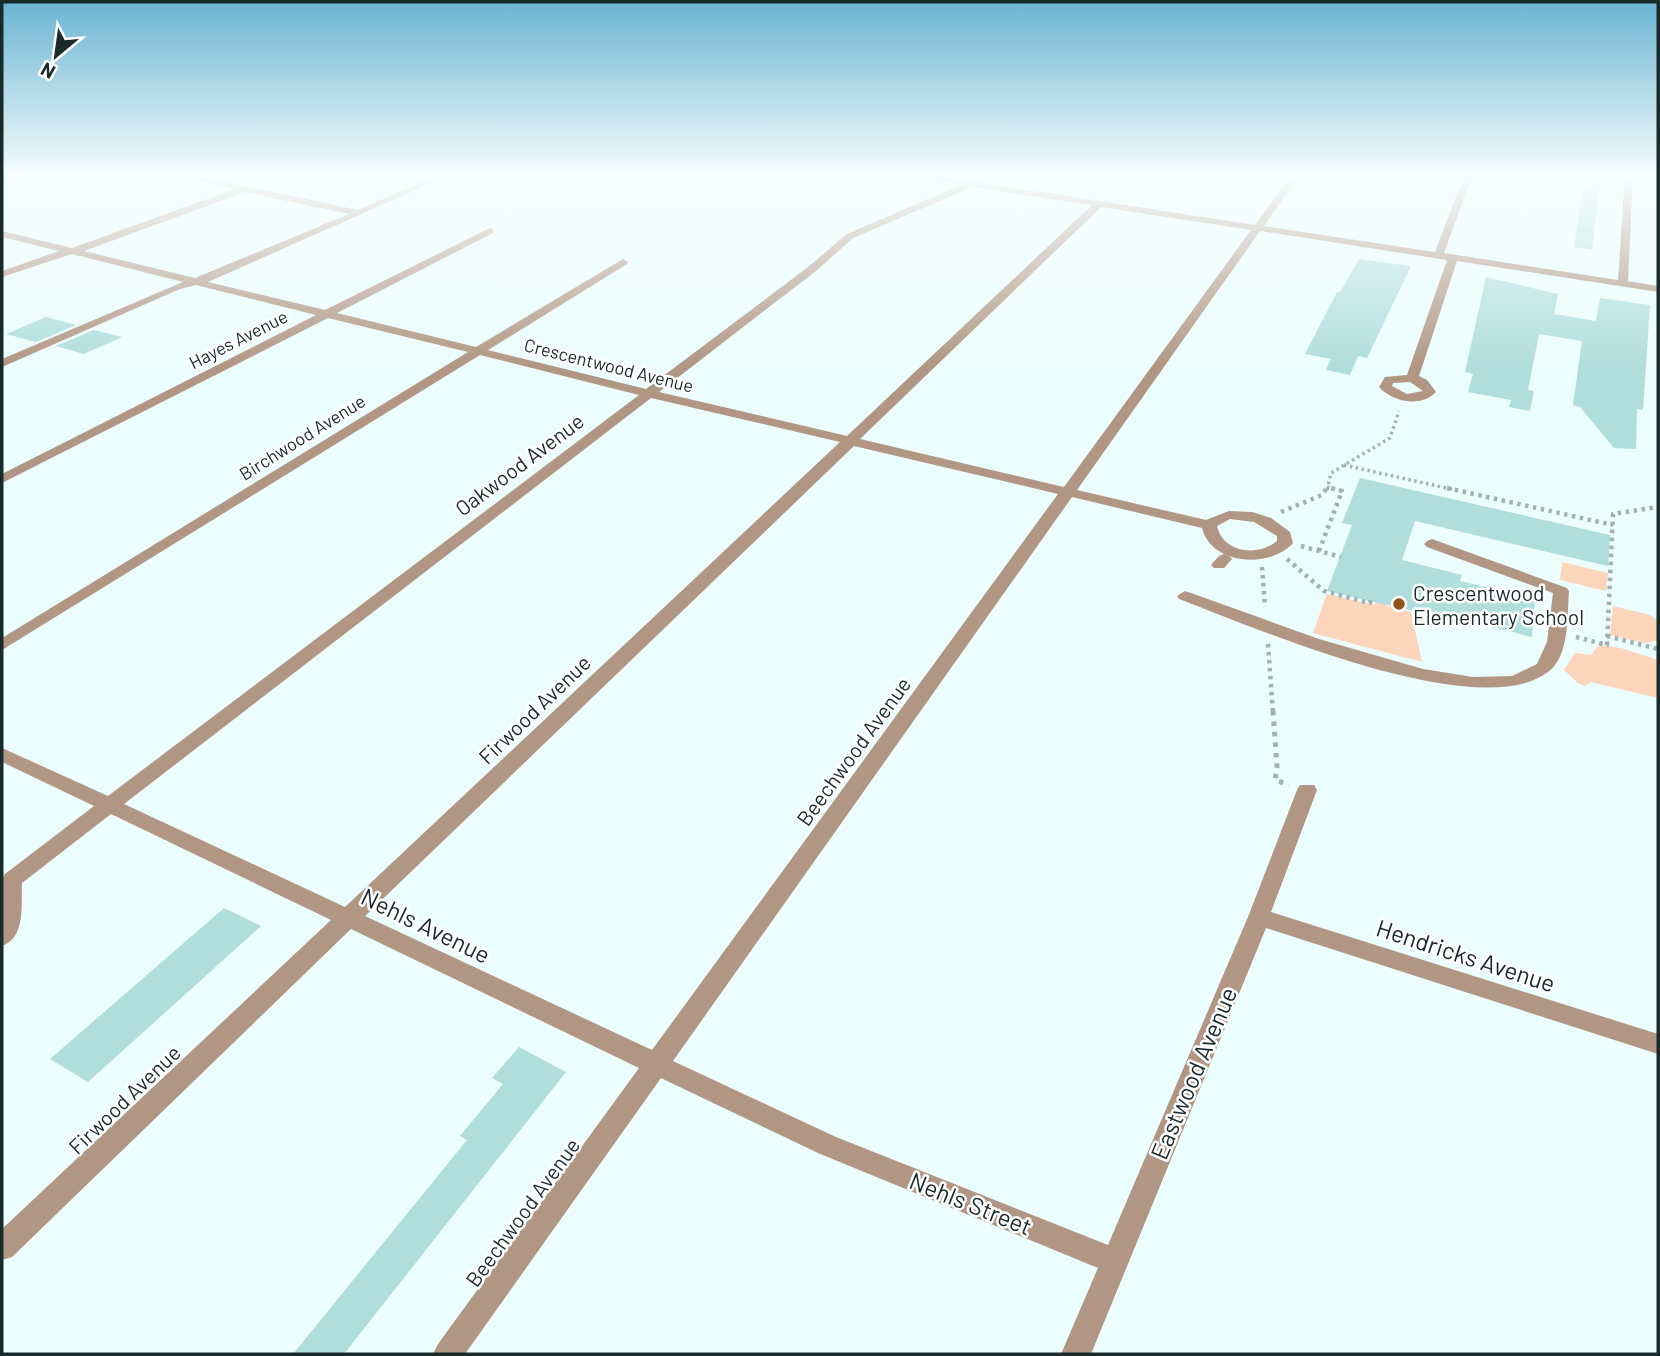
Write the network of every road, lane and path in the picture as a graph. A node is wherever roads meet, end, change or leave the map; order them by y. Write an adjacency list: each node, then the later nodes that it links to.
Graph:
1 (24, 239): 11 (street, Crescentwood Avenue)
2 (105, 239): 11 (street)
3 (297, 239): 16 (street)
4 (474, 239): 19 (street, Hayes Avenue)
5 (846, 239): 23 (street, Oakwood Avenue)
6 (1062, 239): 25 (street, Firwood Avenue)
7 (1250, 239): 29 (street, Beechwood Avenue)
8 (1331, 239): 12 (street)
9 (1444, 239): 12 (street)
10 (1625, 239): 17 (street)
11 (73, 251): 15 (street); 16 (street, Crescentwood Avenue)
12 (1438, 256): 13 (street)
13 (1453, 258): 17 (street); 22 (street)
14 (623, 262): 20 (street, Birchwood Avenue)
15 (2, 274)
16 (195, 282): 19 (street, Crescentwood Avenue); 21 (street)
17 (1623, 284): 18 (street)
18 (1658, 289)
19 (325, 314): 20 (street, Crescentwood Avenue); 27 (street, Hayes Avenue)
20 (479, 351): 23 (street, Crescentwood Avenue); 45 (street, Birchwood Avenue)
21 (2, 363)
22 (1412, 378)
23 (647, 393): 25 (street, Crescentwood Avenue); 49 (street, Oakwood Avenue)
24 (1402, 402): 26 (path)
25 (850, 440): 29 (street, Crescentwood Avenue); 51 (street, Firwood Avenue)
26 (1344, 465): 28 (path); 32 (path)
27 (2, 479)
28 (1327, 487): 31 (path); 36 (path)
29 (1066, 493): 33 (street, Crescentwood Avenue); 55 (street, Beechwood Avenue)
30 (1658, 507): 32 (path)
31 (1278, 513)
32 (1613, 525): 44 (path)
33 (1209, 526): 33 (street)
34 (1432, 544): 43 (street)
35 (1309, 548): 36 (path)
36 (1319, 551): 37 (path)
37 (1341, 556)
38 (1292, 563): 41 (path)
39 (1262, 567): 42 (path)
40 (1185, 596): 42 (street)
41 (1372, 596)
42 (1266, 626): 43 (street); 48 (path)
43 (1556, 632): 44 (path)
44 (1607, 636): 46 (path)
45 (2, 645)
46 (1658, 649)
47 (2, 754): 49 (street, Nehls Avenue)
48 (1307, 790): 52 (street, Eastwood Avenue)
49 (108, 805): 50 (street, Oakwood Avenue); 51 (street, Nehls Avenue)
50 (7, 877): 53 (street)
51 (348, 917): 55 (street, Nehls Avenue); 57 (street, Firwood Avenue)
52 (1259, 917): 54 (street, Hendricks Avenue); 58 (street, Eastwood Avenue)
53 (2, 937)
54 (1658, 1044)
55 (656, 1064): 56 (street, Nehls Avenue); 59 (street, Beechwood Avenue)
56 (827, 1145): 58 (street, Nehls Street)
57 (2, 1247)
58 (1114, 1261): 60 (street, Eastwood Avenue)
59 (448, 1354)
60 (1076, 1354)

